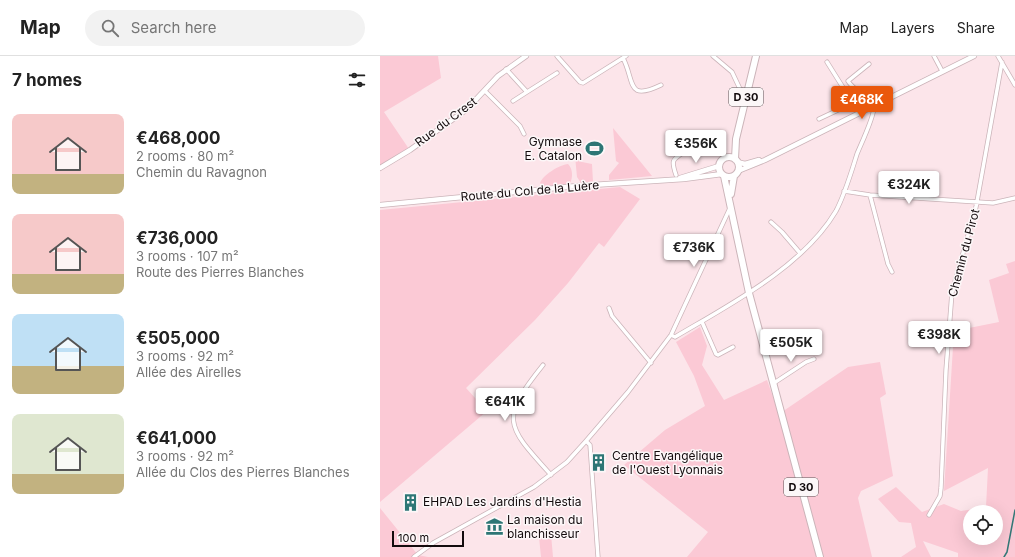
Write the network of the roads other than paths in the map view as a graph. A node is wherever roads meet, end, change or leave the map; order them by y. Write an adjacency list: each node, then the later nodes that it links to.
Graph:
1 (526, 56): 12 (street, Rue du Crest)
2 (556, 56): 8 (street)
3 (713, 56): 19 (street)
4 (756, 56): 19 (main road, D 30)
5 (934, 56): 13 (street)
6 (974, 56): 13 (street)
7 (998, 56): 10 (street)
8 (624, 57): 15 (street)
9 (827, 62): 21 (street)
10 (1002, 62): 16 (street); 40 (street, Chemin du Pirot)
11 (869, 64): 22 (street)
12 (506, 69): 17 (street, Rue du Crest); 18 (street)
13 (942, 71): 22 (street)
14 (557, 73): 18 (street)
15 (660, 85)
16 (1015, 85)
17 (485, 91): 25 (street); 32 (street, Rue du Crest)
18 (527, 92): 20 (street)
19 (747, 92): 27 (main road, D 30)
20 (513, 101)
21 (853, 103): 23 (street); 24 (street)
22 (874, 106): 23 (street); 37 (street)
23 (859, 113): 28 (street)
24 (819, 119)
25 (524, 134)
26 (676, 139): 34 (street)
27 (736, 139): 29 (main road, D 30); 30 (main road, D 30)
28 (774, 155): 30 (street); 33 (street)
29 (727, 157): 30 (main road); 31 (main road)
30 (736, 160): 33 (main road)
31 (719, 166): 35 (main road); 36 (street, Route du Col de la Luère)
32 (380, 168)
33 (736, 174): 35 (main road); 42 (main road, D 30)
34 (676, 175)
35 (723, 175): 36 (street, Route du Col de la Luère); 42 (main road, D 30)
36 (680, 178): 41 (street, Route du Col de la Luère)
37 (844, 191): 38 (street); 44 (street)
38 (870, 195): 40 (street); 45 (street)
39 (1015, 198): 40 (street)
40 (977, 202): 57 (street, Chemin du Pirot)
41 (380, 205)
42 (730, 207): 46 (main road, D 30); 49 (street)
43 (771, 222): 44 (street)
44 (800, 253): 46 (street)
45 (892, 272)
46 (750, 293): 48 (street); 54 (main road, D 30)
47 (609, 308): 52 (street)
48 (702, 322): 49 (street); 50 (street)
49 (671, 335): 52 (street)
50 (733, 347)
51 (814, 359): 54 (street)
52 (651, 363): 55 (street)
53 (543, 365): 56 (street)
54 (774, 383): 60 (main road, D 30)
55 (586, 441): 56 (street); 59 (street)
56 (551, 475): 58 (street)
57 (929, 515)
58 (414, 557)
59 (598, 557)
60 (820, 557)

